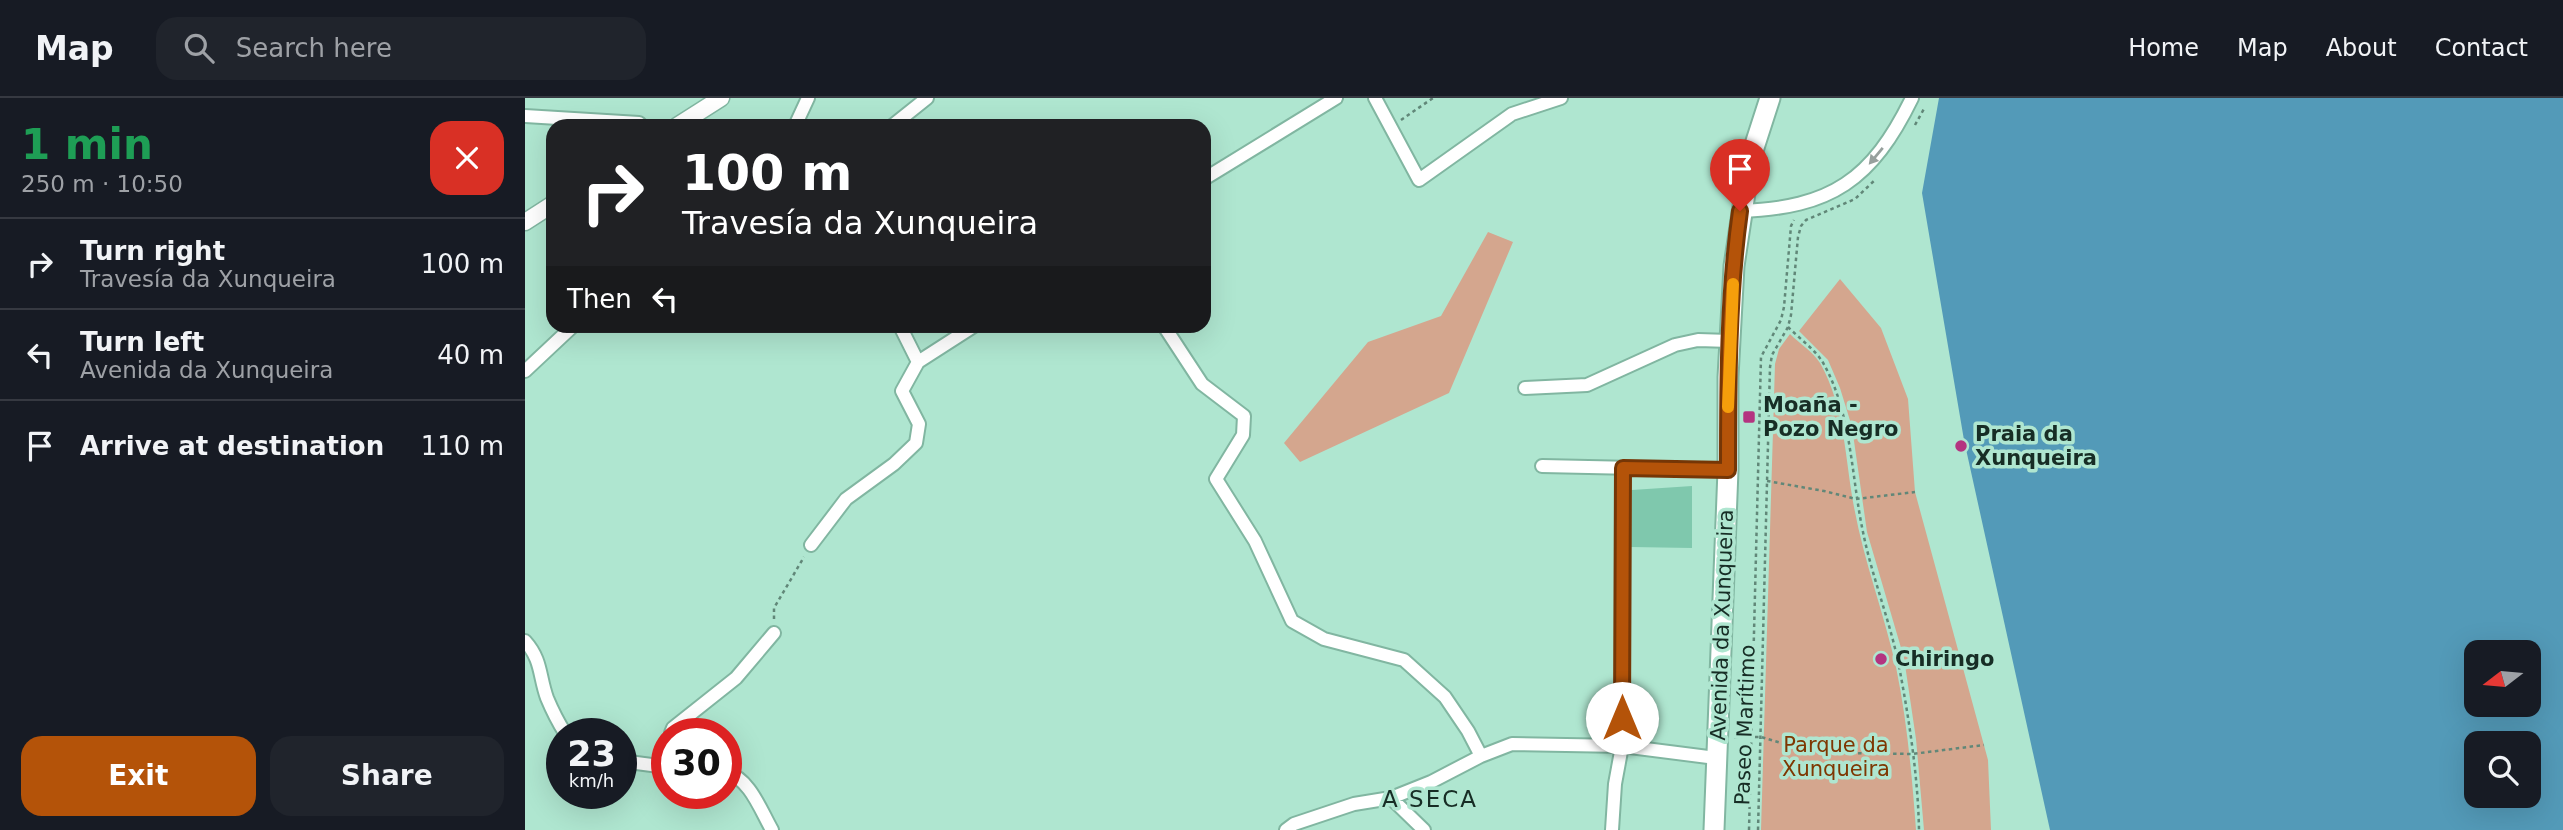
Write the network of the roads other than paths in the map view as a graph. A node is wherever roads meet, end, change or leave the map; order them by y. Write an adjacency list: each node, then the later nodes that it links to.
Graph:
1 (721, 98): 11 (street)
2 (808, 98): 12 (street)
3 (927, 98): 13 (street)
4 (1336, 98): 14 (street)
5 (1375, 98): 6 (street)
6 (1561, 98)
7 (1770, 98): 16 (main road, Avenida da Xunqueira)
8 (1912, 98): 16 (street, one-way to 16)
9 (525, 116): 10 (street)
10 (574, 119)
11 (688, 119)
12 (798, 119)
13 (901, 119)
14 (1211, 175)
15 (546, 208): 17 (street)
16 (1740, 211): 22 (main road, Avenida da Xunqueira)
17 (525, 222)
18 (566, 333): 24 (street)
19 (904, 333): 23 (street)
20 (963, 333): 23 (street)
21 (1169, 333): 35 (street)
22 (1730, 341): 25 (street); 28 (main road, Avenida da Xunqueira)
23 (918, 362): 29 (street)
24 (525, 371)
25 (1525, 388)
26 (1542, 466): 27 (street)
27 (1623, 468): 28 (street); 34 (street)
28 (1728, 470): 36 (main road, Avenida da Xunqueira)
29 (811, 545)
30 (774, 633): 33 (street)
31 (525, 640): 32 (street)
32 (558, 718)
33 (686, 718)
34 (1622, 746): 35 (street); 36 (street); 42 (street)
35 (1481, 756): 38 (street)
36 (1716, 758): 43 (main road, Avenida da Xunqueira)
37 (742, 780): 39 (street)
38 (1391, 798): 40 (street); 41 (street)
39 (772, 830)
40 (1286, 830)
41 (1424, 830)
42 (1612, 830)
43 (1713, 830)

